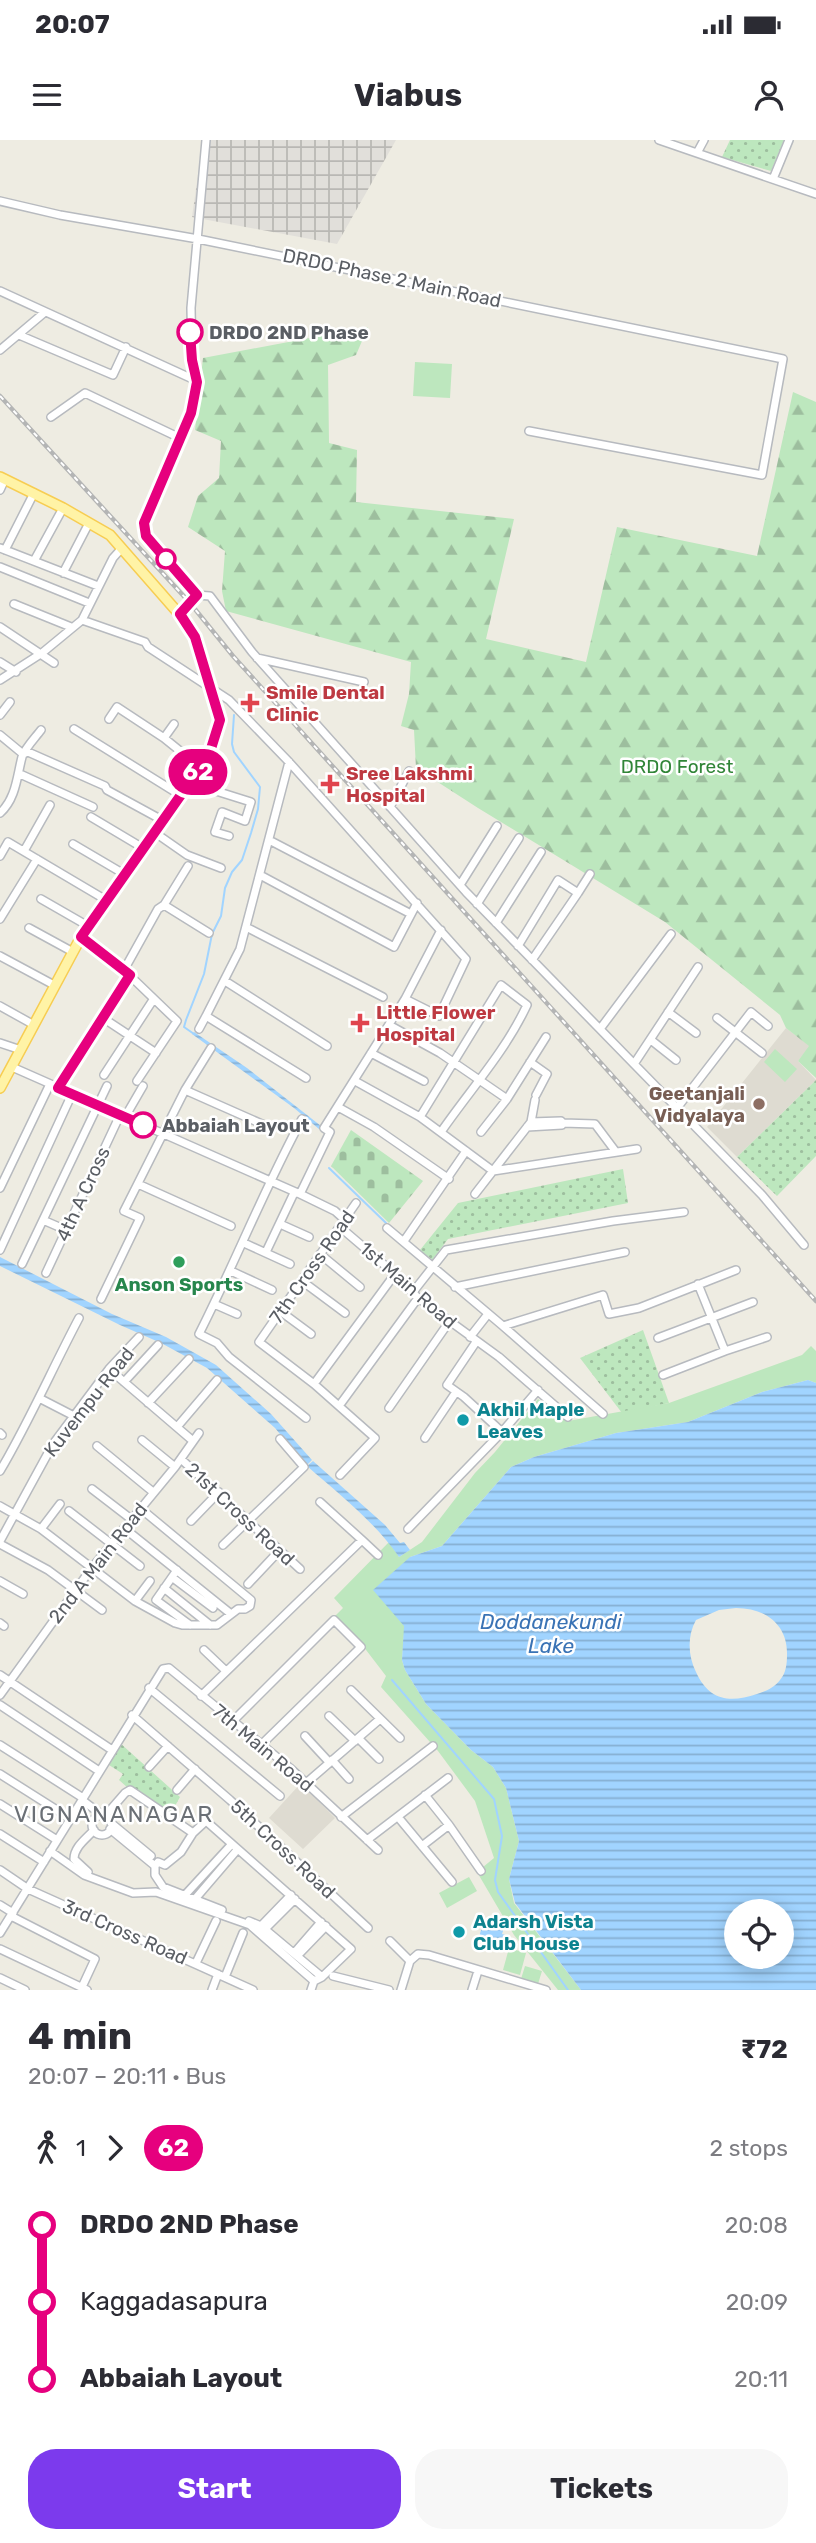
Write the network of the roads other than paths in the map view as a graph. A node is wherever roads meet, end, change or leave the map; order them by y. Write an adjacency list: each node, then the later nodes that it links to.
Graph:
1 (206, 140): 9 (street)
2 (659, 140): 5 (street)
3 (704, 140): 5 (street)
4 (789, 140): 6 (street)
5 (697, 153): 6 (street)
6 (773, 179): 7 (street)
7 (816, 194)
8 (0, 201): 9 (street, DRDO Phase 2 Main Road)
9 (198, 239): 15 (street); 17 (street, DRDO Phase 2 Main Road)
10 (0, 291): 11 (street)
11 (44, 312): 12 (street); 13 (street)
12 (19, 335): 13 (street); 14 (street)
13 (126, 347): 15 (street)
14 (0, 351)
15 (197, 382): 18 (street)
16 (51, 417): 18 (street)
17 (529, 430)
18 (180, 438): 30 (street)
19 (3, 478): 20 (street); 21 (main road)
20 (0, 490)
21 (34, 493): 22 (main road); 25 (street)
22 (63, 508): 23 (main road); 26 (street)
23 (89, 523): 24 (main road); 28 (street)
24 (122, 548): 29 (street); 33 (main road)
25 (2, 549): 26 (street)
26 (34, 561): 28 (street)
27 (0, 567): 31 (street)
28 (63, 573): 29 (street)
29 (97, 586): 31 (street)
30 (197, 595): 33 (street); 38 (street)
31 (89, 603): 34 (street)
32 (14, 604): 36 (street)
33 (180, 614): 44 (main road)
34 (82, 620): 36 (street); 44 (street)
35 (0, 627): 37 (street)
36 (72, 627): 37 (street)
37 (42, 653): 40 (street); 41 (street)
38 (257, 658): 43 (street); 64 (street)
39 (0, 662): 41 (street)
40 (54, 663)
41 (16, 672): 42 (street)
42 (0, 680)
43 (364, 682)
44 (209, 686): 54 (street); 55 (main road)
45 (10, 702): 46 (street)
46 (0, 715)
47 (109, 719): 52 (street)
48 (174, 724): 52 (street)
49 (74, 729): 59 (street)
50 (41, 730): 53 (street)
51 (0, 735): 53 (street)
52 (163, 738): 55 (street)
53 (23, 754): 57 (street); 67 (street)
54 (289, 762): 72 (street); 88 (street)
55 (201, 768): 58 (main road)
56 (409, 771): 64 (street)
57 (20, 774): 61 (street); 63 (street)
58 (194, 776): 59 (main road); 70 (street)
59 (180, 795): 67 (main road)
60 (0, 799): 61 (street)
61 (8, 803): 65 (street)
62 (50, 805): 75 (street)
63 (93, 807)
64 (390, 807): 84 (street)
65 (0, 813)
66 (91, 817): 74 (street)
67 (162, 820): 69 (main road)
68 (497, 826): 84 (street)
69 (154, 832): 74 (main road); 80 (street)
70 (229, 836)
71 (519, 838): 89 (street)
72 (269, 840): 83 (street); 91 (street)
73 (73, 844): 81 (street)
74 (143, 848): 81 (main road)
75 (24, 851): 77 (street); 78 (street)
76 (541, 852): 93 (street)
77 (0, 856)
78 (37, 859): 87 (street); 92 (street)
79 (188, 866): 90 (street)
80 (221, 867)
81 (124, 874): 87 (main road)
82 (590, 874): 85 (street)
83 (260, 875): 91 (street); 95 (street)
84 (460, 885): 89 (street)
85 (579, 893): 101 (street); 104 (street)
86 (41, 899): 94 (street)
87 (106, 900): 94 (main road)
88 (417, 903): 91 (street); 97 (street)
89 (477, 904): 93 (street)
90 (164, 905): 98 (street); 106 (street)
91 (411, 914)
92 (0, 919)
93 (496, 923): 101 (street)
94 (88, 926): 100 (main road)
95 (246, 927): 107 (street); 109 (street)
96 (29, 928): 102 (street)
97 (441, 930): 110 (street); 110 (street)
98 (209, 933)
99 (671, 934): 121 (street)
100 (81, 937): 102 (main road); 106 (street)
101 (518, 946): 104 (street)
102 (73, 952): 108 (main road)
103 (0, 956): 108 (street)
104 (532, 960): 121 (street)
105 (698, 967): 113 (street)
106 (127, 973): 111 (street); 115 (street)
107 (225, 981): 114 (street); 128 (street)
108 (54, 985): 117 (main road)
109 (383, 997)
110 (405, 999): 118 (street)
111 (153, 1000): 124 (street); 131 (street, 4th A Cross)
112 (0, 1006): 117 (street)
113 (668, 1012): 123 (street); 126 (street)
114 (206, 1016): 120 (street); 140 (street)
115 (103, 1018): 124 (street); 147 (street)
116 (717, 1018): 122 (street)
117 (34, 1025): 130 (main road)
118 (389, 1025): 132 (street); 136 (street)
119 (768, 1026): 122 (street)
120 (199, 1029)
121 (600, 1029): 137 (street)
122 (735, 1032): 133 (street); 153 (street)
123 (696, 1033)
124 (129, 1036): 131 (street); 139 (street)
125 (546, 1037): 135 (street)
126 (650, 1040): 134 (street); 137 (street)
127 (0, 1043): 130 (street)
128 (327, 1046)
129 (211, 1048): 148 (street)
130 (21, 1051): 138 (main road)
131 (156, 1053): 154 (street, 4th A Cross)
132 (371, 1053): 141 (street); 142 (street)
133 (762, 1053)
134 (676, 1060)
135 (530, 1062): 150 (street); 157 (street)
136 (456, 1063): 143 (street); 143 (street); 155 (street)
137 (634, 1064): 153 (street)
138 (12, 1067): 144 (street); 146 (main road)
139 (104, 1074)
140 (306, 1078)
141 (355, 1081): 152 (street); 155 (street)
142 (424, 1081)
143 (481, 1081): 150 (street); 159 (street)
144 (50, 1084): 147 (street); 169 (street)
145 (107, 1086): 151 (street)
146 (0, 1088)
147 (58, 1088): 149 (street)
148 (185, 1090): 158 (street); 161 (street)
149 (72, 1094): 151 (street); 184 (street)
150 (507, 1099): 160 (street)
151 (96, 1105): 154 (street); 174 (street)
152 (338, 1107): 166 (street); 170 (street)
153 (677, 1108): 183 (street)
154 (123, 1116): 161 (street); 179 (street, 4th A Cross)
155 (420, 1117): 159 (street)
156 (302, 1119): 167 (street)
157 (529, 1124): 164 (street); 165 (street)
158 (271, 1128)
159 (441, 1132): 163 (street)
160 (481, 1132)
161 (163, 1134): 167 (street); 168 (street)
162 (637, 1149): 164 (street)
163 (466, 1151): 165 (street); 166 (street)
164 (616, 1152): 165 (street)
165 (493, 1171): 171 (street)
166 (449, 1179): 181 (street)
167 (270, 1182): 170 (street); 182 (street)
168 (138, 1184): 177 (street); 201 (street)
169 (0, 1188)
170 (297, 1194): 175 (street, 1st Main Road); 176 (street)
171 (475, 1194)
172 (356, 1203): 175 (street, 7th Cross Road)
173 (684, 1212): 190 (street)
174 (43, 1220): 179 (street); 188 (street)
175 (342, 1223): 187 (street, 7th Cross Road); 194 (street, 1st Main Road)
176 (280, 1224): 180 (street); 185 (street)
177 (231, 1226)
178 (387, 1228): 181 (street)
179 (66, 1230): 193 (street, 4th A Cross)
180 (309, 1237)
181 (404, 1241): 190 (street)
182 (244, 1243): 185 (street); 192 (street)
183 (804, 1245)
184 (0, 1250)
185 (266, 1252): 189 (street)
186 (625, 1252): 198 (street)
187 (320, 1254): 195 (street, 7th Cross Road); 197 (street)
188 (22, 1264)
189 (290, 1264)
190 (432, 1267): 198 (street); 200 (street)
191 (736, 1270): 196 (street)
192 (230, 1271): 199 (street); 203 (street)
193 (46, 1273)
194 (396, 1274): 200 (street, 1st Main Road); 226 (street)
195 (302, 1281): 204 (street, 7th Cross Road); 205 (street)
196 (698, 1284): 208 (street); 211 (street)
197 (360, 1287)
198 (455, 1287): 207 (street)
199 (272, 1290)
200 (416, 1295): 210 (street, 1st Main Road); 231 (street)
201 (101, 1299)
202 (752, 1302): 208 (street)
203 (215, 1304): 206 (street); 236 (street)
204 (280, 1311): 212 (street); 217 (street, 7th Cross Road)
205 (345, 1312)
206 (237, 1314)
207 (488, 1314): 211 (street); 216 (street)
208 (712, 1317): 215 (street); 220 (street)
209 (79, 1318): 229 (street)
210 (449, 1322): 216 (street, 1st Main Road); 232 (street)
211 (502, 1326): 233 (street)
212 (311, 1334)
213 (139, 1337): 222 (street, Kuvempu Road)
214 (767, 1337): 220 (street)
215 (658, 1338)
216 (473, 1340): 227 (street, 1st Main Road); 228 (street)
217 (259, 1342): 219 (street); 226 (street, 7th Cross Road)
218 (158, 1345): 225 (street)
219 (254, 1349)
220 (725, 1351): 223 (street)
221 (189, 1359): 230 (street)
222 (109, 1369): 225 (street); 234 (street, Kuvempu Road)
223 (663, 1375)
224 (217, 1380): 237 (street)
225 (124, 1382): 230 (street)
226 (314, 1384): 231 (street, 7th Cross Road)
227 (538, 1390): 235 (street, 1st Main Road); 238 (street)
228 (456, 1392): 238 (street); 241 (street)
229 (39, 1398): 234 (street); 247 (street)
230 (148, 1403): 237 (street)
231 (339, 1406): 248 (street, 7th Cross Road)
232 (389, 1408)
233 (603, 1414)
234 (74, 1416): 257 (street, Kuvempu Road)
235 (568, 1417)
236 (306, 1418)
237 (177, 1427): 243 (street)
238 (502, 1432): 263 (street)
239 (199, 1433): 243 (street, 2nd A Main Road)
240 (280, 1438): 260 (street)
241 (425, 1438)
242 (142, 1440): 246 (street)
243 (193, 1441): 245 (street, 2nd A Main Road)
244 (97, 1446): 250 (street)
245 (181, 1459): 246 (street, 2nd A Main Road); 251 (street, 21st Cross Road)
246 (175, 1467): 250 (street, 2nd A Main Road)
247 (0, 1471)
248 (340, 1475)
249 (92, 1489): 258 (street)
250 (153, 1492): 255 (street, 2nd A Main Road)
251 (219, 1492): 259 (street); 260 (street, 21st Cross Road)
252 (320, 1502): 264 (street)
253 (60, 1504): 262 (street)
254 (0, 1506): 257 (street)
255 (140, 1508): 258 (street, 2nd A Main Road); 283 (street)
256 (69, 1511): 266 (street)
257 (14, 1514): 262 (street); 265 (street, Kuvempu Road)
258 (131, 1519): 261 (street, 2nd A Main Road)
259 (191, 1521)
260 (248, 1521): 267 (street); 268 (street, 21st Cross Road)
261 (124, 1528): 266 (street, 2nd A Main Road); 273 (street)
262 (41, 1529): 271 (street)
263 (408, 1529)
264 (362, 1540): 269 (street); 287 (street)
265 (0, 1542): 278 (street)
266 (111, 1544): 270 (street); 271 (street, 2nd A Main Road)
267 (223, 1545)
268 (280, 1550): 272 (street, 21st Cross Road); 276 (street)
269 (379, 1555)
270 (140, 1566)
271 (91, 1569): 278 (street, 2nd A Main Road); 280 (street)
272 (300, 1569)
273 (175, 1572): 277 (street); 281 (street); 283 (street)
274 (0, 1581): 279 (street)
275 (150, 1581): 280 (street)
276 (248, 1584)
277 (164, 1588): 284 (street); 285 (street)
278 (75, 1590): 282 (street); 289 (street, 2nd A Main Road)
279 (23, 1594)
280 (135, 1601): 284 (street)
281 (214, 1608)
282 (102, 1610)
283 (228, 1617): 285 (street)
284 (190, 1625): 285 (street)
285 (210, 1625)
286 (204, 1650): 287 (street)
287 (226, 1671): 293 (street)
288 (0, 1675): 289 (street)
289 (9, 1682): 292 (street, 2nd A Main Road); 306 (street)
290 (149, 1688): 293 (street, 7th Main Road); 295 (street); 318 (street)
291 (351, 1690): 297 (street)
292 (0, 1695)
293 (201, 1696): 298 (street, 7th Main Road)
294 (0, 1705): 311 (street)
295 (132, 1715): 304 (street, 5th Cross Road); 306 (street)
296 (329, 1716): 301 (street)
297 (380, 1719): 300 (street); 301 (street)
298 (233, 1721): 302 (street, 7th Main Road); 302 (street)
299 (304, 1736): 308 (street)
300 (400, 1738)
301 (356, 1740): 307 (street); 308 (street)
302 (262, 1744): 315 (street, 7th Main Road)
303 (0, 1745): 319 (street)
304 (168, 1746): 309 (street); 310 (street, 5th Cross Road)
305 (433, 1746): 322 (street)
306 (112, 1750): 311 (street)
307 (379, 1759)
308 (331, 1761): 314 (street); 315 (street)
309 (149, 1767)
310 (195, 1769): 316 (street); 351 (street, 5th Cross Road)
311 (99, 1771): 319 (street)
312 (0, 1774): 324 (street)
313 (448, 1778): 317 (street)
314 (349, 1779)
315 (305, 1784): 322 (street, 7th Main Road)
316 (177, 1790)
317 (425, 1795): 323 (street); 325 (street)
318 (280, 1796)
319 (82, 1800): 321 (street); 324 (street)
320 (0, 1804): 330 (street)
321 (102, 1816): 326 (street); 327 (street); 328 (street)
322 (341, 1816): 331 (street, 7th Main Road)
323 (398, 1817): 331 (street); 332 (street)
324 (71, 1819): 330 (street)
325 (449, 1825): 332 (street); 339 (street)
326 (111, 1826): 327 (street); 337 (street)
327 (94, 1830): 340 (street)
328 (193, 1833): 333 (street); 337 (street)
329 (0, 1834): 336 (street)
330 (57, 1840): 335 (street)
331 (367, 1840): 334 (street, 7th Main Road)
332 (422, 1846): 341 (street)
333 (234, 1847): 343 (street); 344 (street); 345 (street)
334 (378, 1850)
335 (50, 1851): 336 (street); 363 (street)
336 (44, 1862): 342 (street)
337 (156, 1864): 343 (street)
338 (0, 1870): 342 (street, 3rd Cross Road)
339 (481, 1871)
340 (88, 1872)
341 (452, 1882)
342 (28, 1889): 347 (street); 358 (street, 3rd Cross Road)
343 (185, 1895): 345 (street)
344 (293, 1897): 349 (street); 350 (street)
345 (195, 1899): 350 (street)
346 (0, 1905): 347 (street)
347 (12, 1915): 352 (street); 364 (street)
348 (216, 1921): 358 (street)
349 (323, 1924): 356 (street); 363 (street)
350 (263, 1927): 356 (street)
351 (368, 1928)
352 (0, 1933)
353 (243, 1933): 360 (street)
354 (390, 1941): 357 (street)
355 (0, 1949): 364 (street)
356 (297, 1954): 363 (street)
357 (410, 1961): 359 (street); 371 (street)
358 (196, 1964): 360 (street, 3rd Cross Road)
359 (478, 1971): 366 (street); 372 (street)
360 (222, 1976): 365 (street, 3rd Cross Road); 368 (street)
361 (333, 1976): 370 (street)
362 (0, 1978): 367 (street)
363 (318, 1979): 369 (street)
364 (85, 1989)
365 (247, 1989)
366 (537, 1989): 373 (street)
367 (25, 1990)
368 (212, 1990)
369 (311, 1990)
370 (388, 1990)
371 (401, 1990)
372 (472, 1990)
373 (546, 1990)

